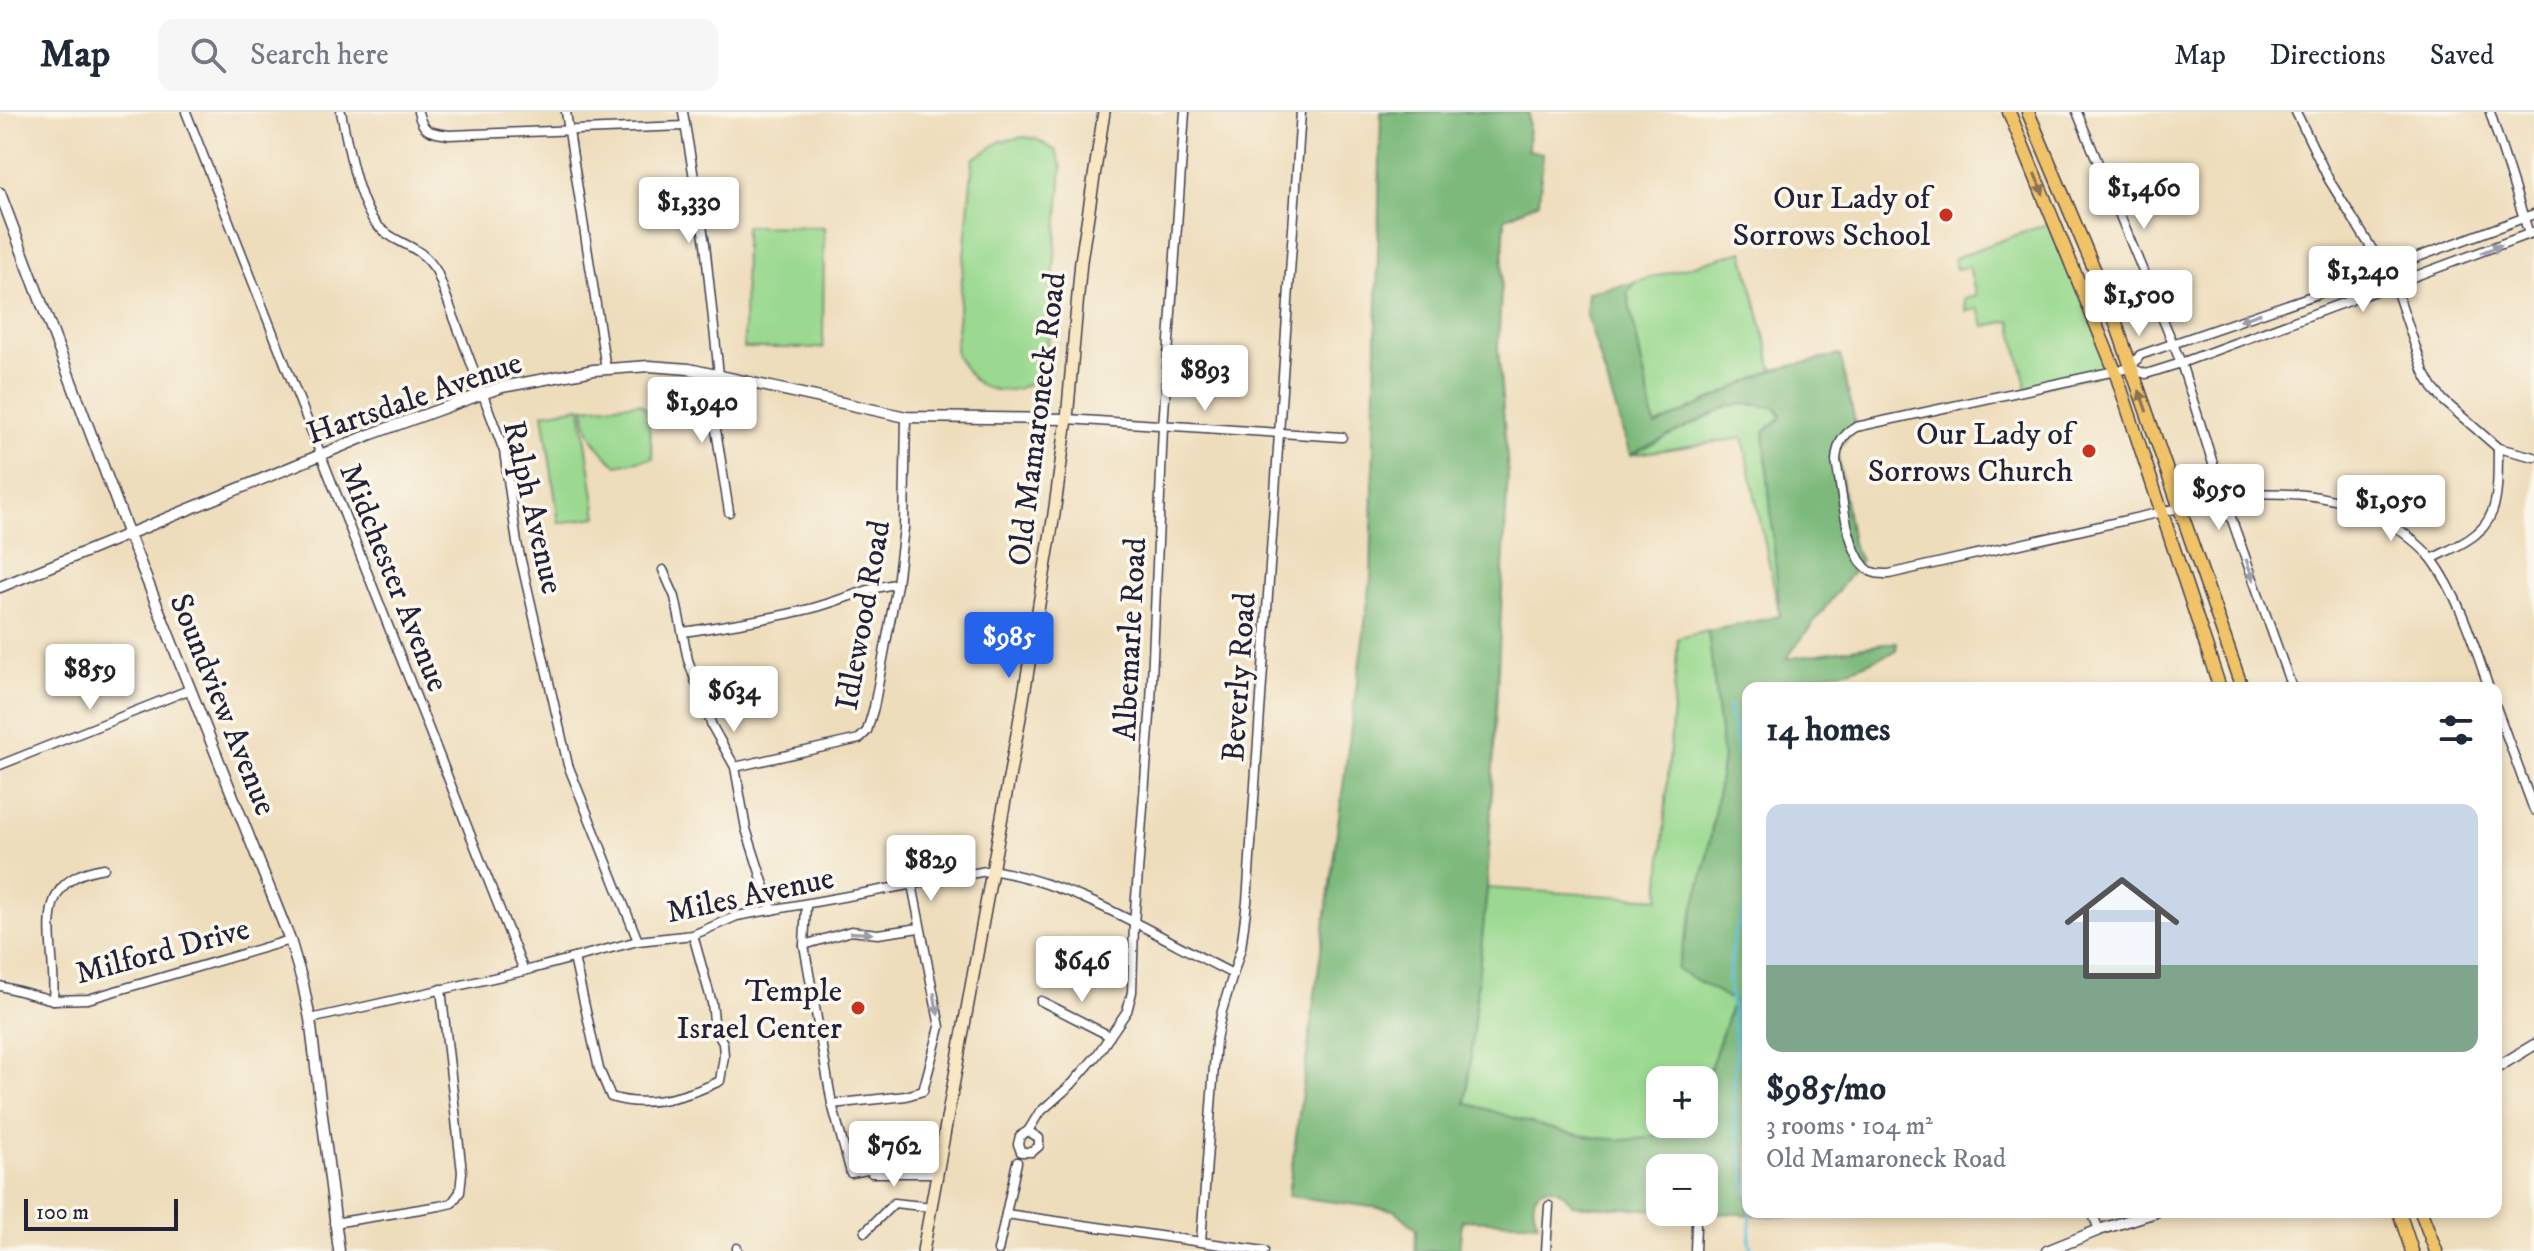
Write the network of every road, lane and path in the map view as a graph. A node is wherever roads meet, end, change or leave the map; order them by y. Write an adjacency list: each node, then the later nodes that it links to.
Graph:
1 (186, 112): 36 (street, Midchester Avenue)
2 (341, 112): 29 (street, Ralph Avenue)
3 (418, 112): 15 (street)
4 (566, 112): 15 (street)
5 (683, 112): 14 (street)
6 (1104, 112): 31 (main road, Old Mamaroneck Road)
7 (1185, 112): 32 (street, Albemarle Road)
8 (1301, 112): 33 (street, Beverly Road)
9 (2009, 112): 26 (main road, one-way to 26)
10 (2028, 112): 24 (main road)
11 (2077, 112): 22 (street)
12 (2296, 112): 20 (street)
13 (2490, 112): 18 (street)
14 (685, 126): 15 (street); 28 (street)
15 (569, 131): 25 (street)
16 (0, 193): 42 (street, Soundview Avenue)
17 (2534, 214): 18 (street)
18 (2524, 218): 19 (street); 20 (street)
19 (2532, 233): 21 (street, one-way to 19)
20 (2384, 270): 21 (street); 22 (street, one-way to 22)
21 (2395, 286): 23 (street); 35 (street)
22 (2173, 344): 23 (street); 24 (street)
23 (2181, 363): 24 (street); 38 (street)
24 (2131, 368): 26 (street); 39 (main road, one-way to 24)
25 (606, 369): 27 (street, Hartsdale Avenue); 29 (street, Hartsdale Avenue)
26 (2115, 371): 41 (main road); 41 (street)
27 (707, 373): 28 (street, Hartsdale Avenue); 40 (street)
28 (719, 375): 30 (street, Hartsdale Avenue)
29 (482, 394): 36 (street, Hartsdale Avenue); 68 (street, Ralph Avenue)
30 (906, 417): 31 (street, Hartsdale Avenue); 45 (street, Idlewood Road)
31 (1067, 419): 32 (street, Hartsdale Avenue); 60 (main road, Old Mamaroneck Road)
32 (1163, 427): 33 (street, Hartsdale Avenue); 64 (street, Albemarle Road)
33 (1278, 433): 34 (street, Hartsdale Avenue); 72 (street, Beverly Road)
34 (1342, 437)
35 (2498, 448): 37 (street); 43 (street)
36 (321, 456): 42 (street, Hartsdale Avenue); 71 (street, Midchester Avenue)
37 (2534, 457)
38 (2223, 495): 43 (street); 52 (street, one-way to 52)
39 (2179, 508): 41 (street); 47 (main road)
40 (729, 512)
41 (2160, 512): 48 (main road)
42 (129, 535): 46 (street, Hartsdale Avenue); 54 (street, Soundview Avenue)
43 (2432, 559): 53 (street)
44 (663, 570): 49 (street)
45 (897, 584): 49 (street); 57 (street, Idlewood Road)
46 (0, 587)
47 (2211, 597): 48 (street); 51 (main road)
48 (2192, 604): 50 (main road)
49 (684, 632): 57 (street)
50 (2219, 682)
51 (2240, 682)
52 (2290, 682)
53 (2487, 682)
54 (191, 689): 56 (street); 67 (street, Soundview Avenue)
55 (2502, 723): 58 (street)
56 (0, 765)
57 (735, 767): 63 (street)
58 (2534, 810)
59 (104, 868): 75 (street)
60 (992, 870): 61 (street, Miles Avenue); 64 (street, Miles Avenue); 83 (main road, Old Mamaroneck Road)
61 (912, 884): 62 (street, Miles Avenue); 65 (street)
62 (806, 906): 63 (street, Miles Avenue); 69 (street)
63 (772, 910): 66 (street, Miles Avenue)
64 (1134, 924): 72 (street, Miles Avenue); 78 (street, Albemarle Road)
65 (919, 928): 69 (street, one-way to 65); 81 (street, one-way to 81)
66 (693, 935): 68 (street, Miles Avenue); 70 (street)
67 (290, 940): 75 (street, Milford Drive); 77 (street, Soundview Avenue)
68 (638, 941): 70 (street, Miles Avenue)
69 (804, 945): 81 (street)
70 (574, 958): 71 (street, Miles Avenue)
71 (524, 971): 74 (street, Miles Avenue)
72 (1233, 974): 98 (street, Beverly Road)
73 (0, 986): 75 (street, Milford Drive)
74 (441, 989): 77 (street, Miles Avenue); 94 (street)
75 (53, 1000)
76 (1041, 1001): 78 (street)
77 (310, 1019): 94 (street, Soundview Avenue)
78 (1110, 1036): 82 (street, Albemarle Road)
79 (2534, 1045): 80 (street)
80 (2502, 1064)
81 (832, 1104): 85 (street)
82 (1028, 1131)
83 (941, 1156): 85 (street); 86 (main road, Old Mamaroneck Road)
84 (1017, 1162): 89 (street)
85 (851, 1173): 86 (street)
86 (938, 1173): 88 (main road, Old Mamaroneck Road)
87 (1549, 1206): 103 (street)
88 (931, 1207): 97 (street); 100 (main road, Old Mamaroneck Road)
89 (1006, 1214): 98 (street); 101 (street)
90 (2094, 1218): 96 (street)
91 (2137, 1218): 96 (street)
92 (2401, 1218): 106 (main road)
93 (2423, 1218): 107 (main road)
94 (334, 1223): 99 (street, Soundview Avenue)
95 (1696, 1226): 104 (street)
96 (2099, 1230): 105 (street)
97 (865, 1232)
98 (1201, 1241): 102 (street)
99 (339, 1251)
100 (923, 1251)
101 (998, 1251)
102 (1264, 1251)
103 (1546, 1251)
104 (1695, 1251)
105 (2047, 1251)
106 (2412, 1251)
107 (2436, 1251)

